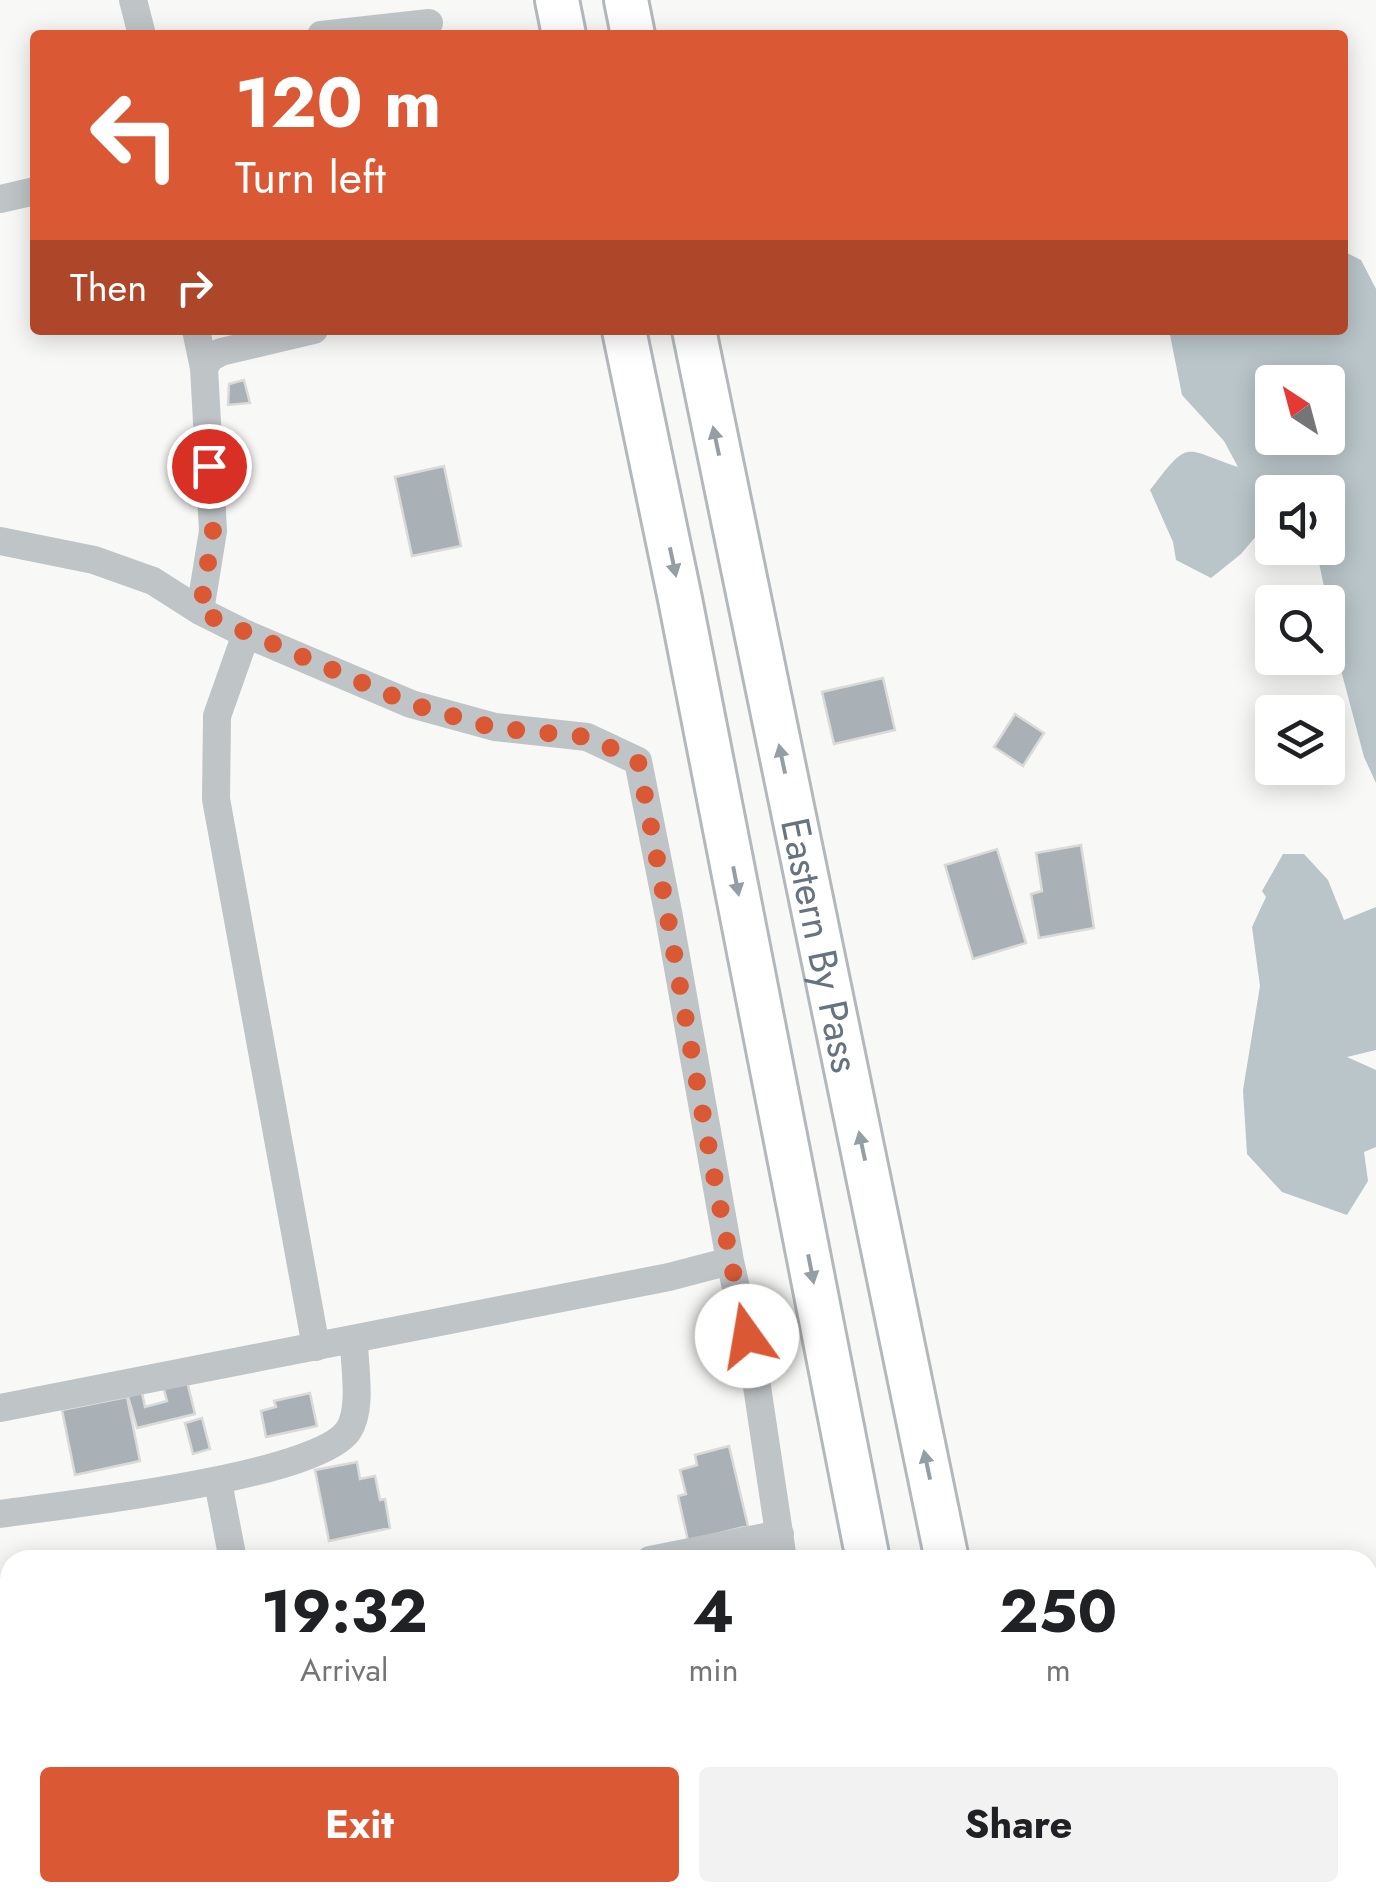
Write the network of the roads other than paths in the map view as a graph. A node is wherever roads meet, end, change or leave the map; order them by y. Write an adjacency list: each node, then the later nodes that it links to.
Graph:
1 (133, 0): 5 (street)
2 (556, 0): 7 (main road)
3 (626, 0): 8 (main road)
4 (428, 19): 6 (street)
5 (141, 30)
6 (354, 30)
7 (563, 30)
8 (633, 30)
9 (30, 192): 10 (street)
10 (0, 198)
11 (197, 335): 15 (street)
12 (293, 335): 15 (street)
13 (625, 335): 28 (main road, Eastern By Pass, one-way to 28)
14 (695, 335): 29 (main road, Eastern By Pass, one-way to 14)
15 (204, 368): 17 (street)
16 (0, 540): 17 (street)
17 (200, 612): 18 (street)
18 (246, 634): 19 (street); 21 (street)
19 (730, 1260): 20 (street); 25 (street)
20 (354, 1340): 21 (street); 23 (street)
21 (316, 1347): 22 (street)
22 (0, 1408)
23 (218, 1482): 24 (street); 26 (street)
24 (0, 1514)
25 (781, 1547): 27 (street)
26 (231, 1550)
27 (751, 1550)
28 (866, 1550)
29 (945, 1550)

